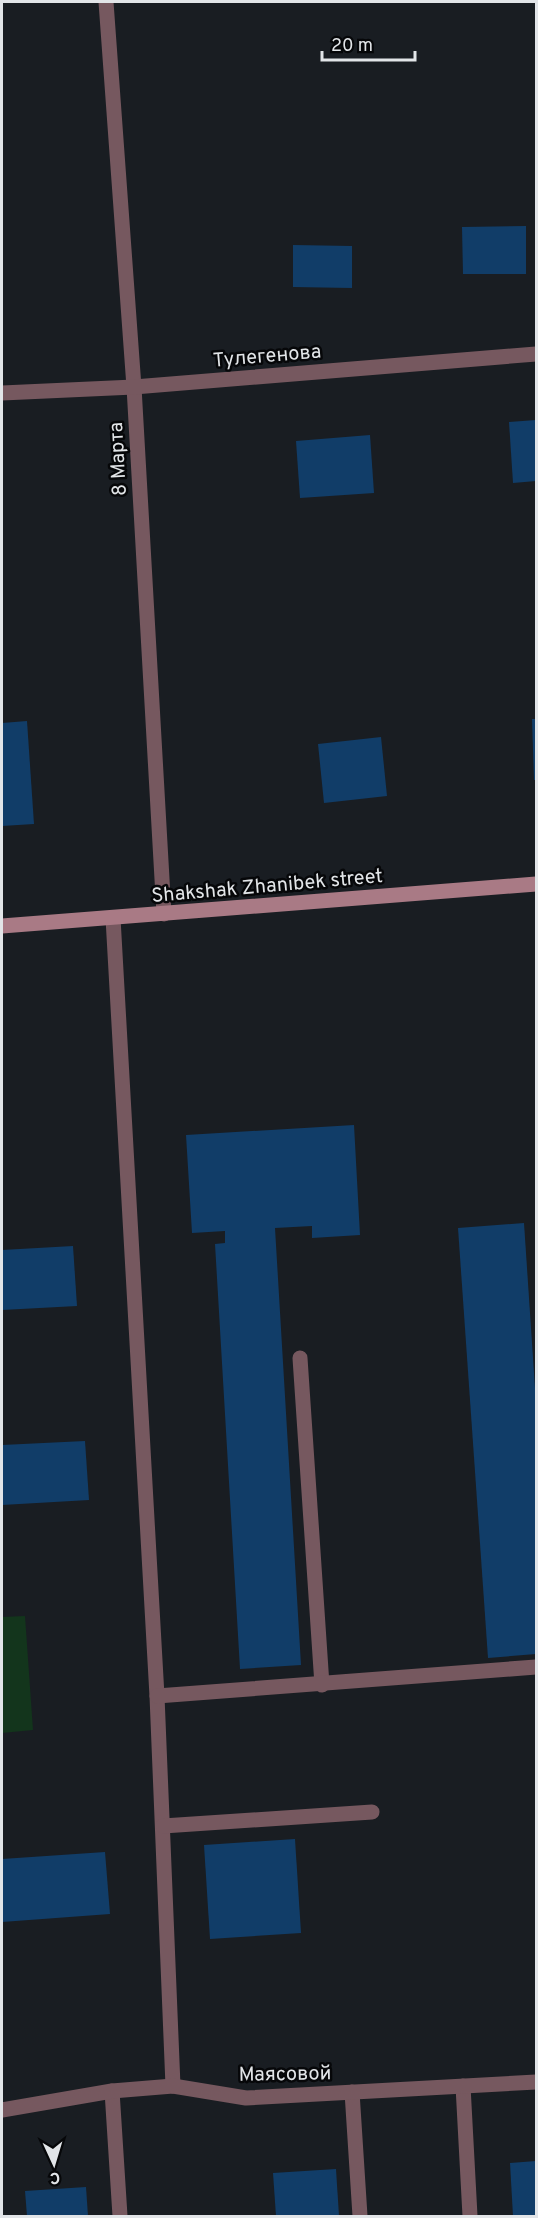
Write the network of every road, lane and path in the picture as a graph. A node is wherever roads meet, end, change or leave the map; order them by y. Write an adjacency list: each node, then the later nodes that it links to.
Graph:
1 (106, 2): 3 (street, 8 Марта)
2 (537, 354): 3 (street, Тулегенова)
3 (134, 387): 4 (street, Тулегенова); 6 (street, 8 Марта)
4 (2, 393)
5 (537, 884): 6 (main road, Shakshak Zhanibek street)
6 (164, 914): 7 (main road, Shakshak Zhanibek street)
7 (113, 918): 8 (main road, Shakshak Zhanibek street); 12 (street)
8 (2, 926)
9 (300, 1358): 11 (street)
10 (537, 1667): 11 (street)
11 (322, 1685): 12 (street)
12 (157, 1696): 14 (street)
13 (372, 1812): 14 (street)
14 (163, 1826): 16 (street)
15 (537, 2082): 17 (street, Маясовой)
16 (173, 2086): 18 (street, Маясовой); 19 (street, Маясовой)
17 (463, 2086): 19 (street, Маясовой); 23 (street)
18 (112, 2091): 20 (street, Маясовой); 21 (street)
19 (352, 2092): 22 (street)
20 (2, 2110)
21 (120, 2217)
22 (360, 2217)
23 (470, 2217)

